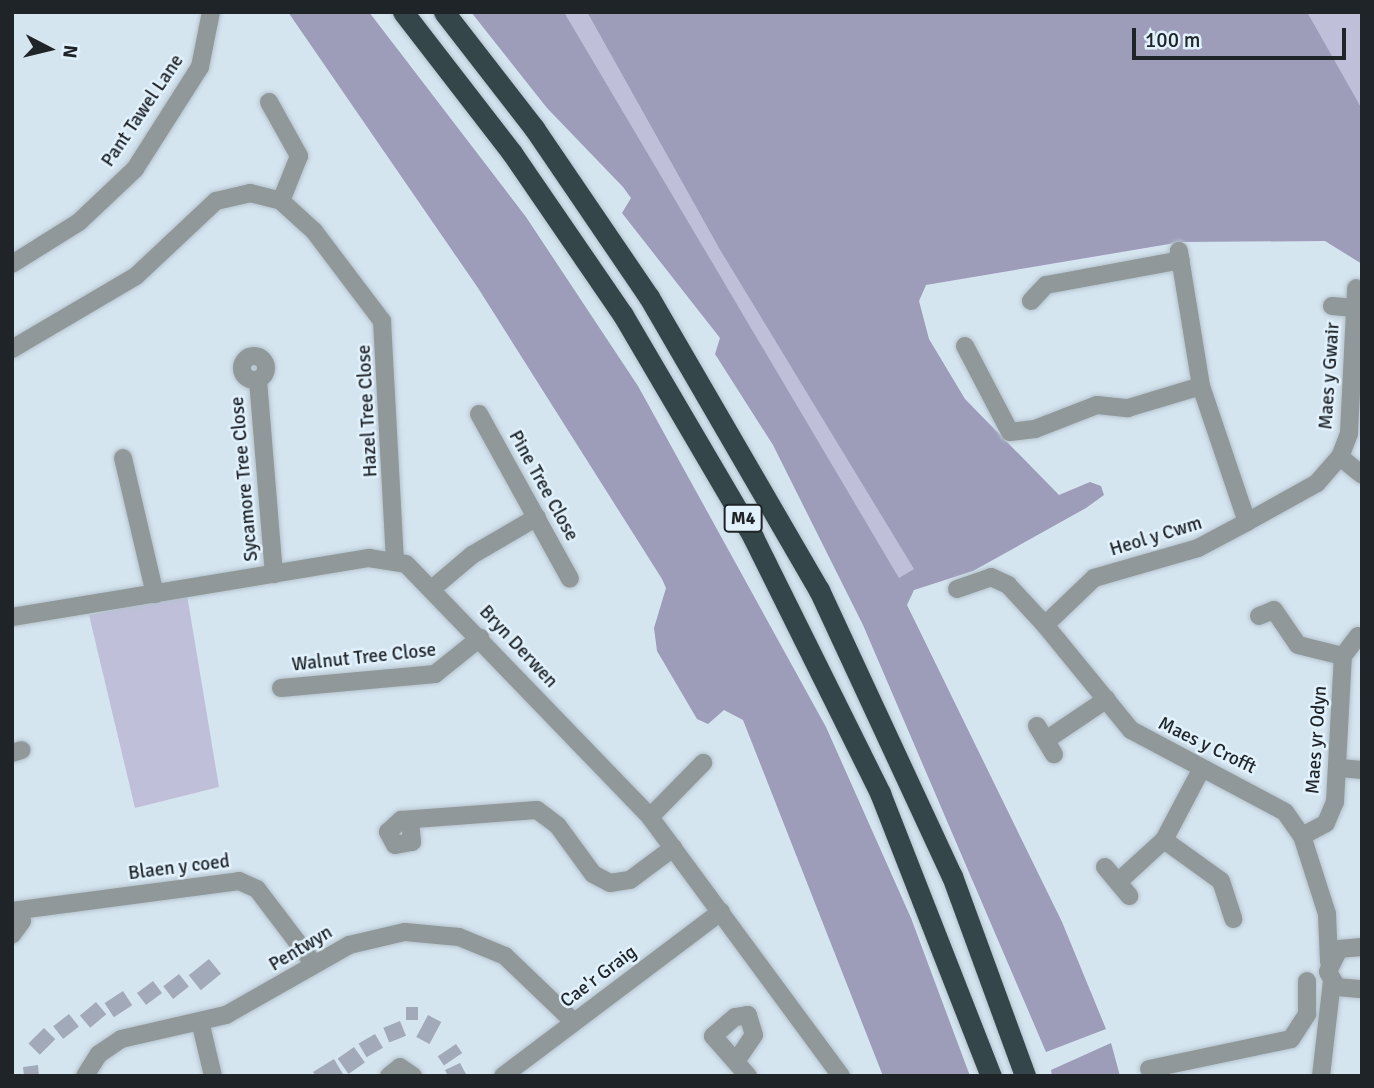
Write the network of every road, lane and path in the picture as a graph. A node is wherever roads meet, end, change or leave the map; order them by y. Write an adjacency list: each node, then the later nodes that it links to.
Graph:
1 (211, 12): 6 (street, Pant Tawel Lane)
2 (403, 12): 71 (highway, M4)
3 (444, 12): 72 (highway, M4)
4 (269, 102): 5 (street)
5 (281, 201): 12 (street); 21 (street, Hazel Tree Close)
6 (12, 264)
7 (1356, 288): 10 (street, Maes y Gwair)
8 (1031, 301): 14 (street)
9 (1332, 306): 10 (street, Maes y Gwair)
10 (1355, 307): 16 (street, Maes y Gwair)
11 (965, 346): 14 (street)
12 (12, 349)
13 (258, 380): 22 (street, Sycamore Tree Close)
14 (1200, 386): 20 (street)
15 (479, 414): 19 (street, Pine Tree Close)
16 (1340, 457): 18 (street); 20 (street, Maes y Gwair)
17 (123, 458): 26 (street)
18 (1362, 475)
19 (537, 517): 23 (street, Pine Tree Close); 24 (street)
20 (1247, 522): 29 (street, Heol y Cwm)
21 (395, 560): 22 (street); 24 (street, Bryn Derwen)
22 (274, 574): 26 (street)
23 (570, 579)
24 (433, 588): 31 (street, Bryn Derwen)
25 (957, 589): 29 (street)
26 (155, 594): 28 (street)
27 (1259, 616): 32 (street)
28 (12, 617)
29 (1045, 625): 34 (street, Maes y Crofft)
30 (1358, 636): 32 (street)
31 (480, 638): 33 (street, Walnut Tree Close); 40 (street, Bryn Derwen)
32 (1343, 656): 38 (street, Maes yr Odyn)
33 (281, 688)
34 (1107, 699): 35 (street); 37 (street, Maes y Crofft)
35 (1045, 740)
36 (703, 763): 40 (street)
37 (1202, 768): 42 (street, Maes y Crofft); 43 (street)
38 (1339, 768): 39 (street); 42 (street, Maes yr Odyn)
39 (1362, 770)
40 (650, 817): 44 (street, Bryn Derwen)
41 (410, 822): 44 (street)
42 (1302, 836): 49 (street, Maes y Crofft)
43 (1164, 839): 45 (street); 46 (street)
44 (673, 848): 48 (street, Bryn Derwen)
45 (1105, 867)
46 (1225, 910)
47 (12, 911): 50 (street); 53 (street, Blaen y coed)
48 (721, 912): 59 (street, Cae'r Graig); 70 (street, Bryn Derwen)
49 (1327, 914): 51 (street, Maes y Crofft); 52 (street, Maes y Crofft)
50 (12, 935)
51 (1358, 946): 52 (street)
52 (1329, 962): 55 (street, Maes y Crofft)
53 (314, 964): 58 (street, Pentwyn); 59 (street, Pentwyn)
54 (1307, 981): 63 (street)
55 (1332, 981): 56 (street); 57 (street, Maes y Crofft)
56 (1361, 990): 57 (street)
57 (1329, 1019): 73 (street, Maes y Crofft)
58 (200, 1021): 64 (street, Pentwyn); 65 (street)
59 (574, 1022): 61 (street, Cae'r Graig)
60 (737, 1060): 69 (street)
61 (526, 1069): 68 (street, Cae'r Graig)
62 (1149, 1069): 63 (street)
63 (1186, 1069)
64 (85, 1076)
65 (213, 1076)
66 (388, 1076): 67 (street)
67 (413, 1076)
68 (503, 1076)
69 (748, 1076)
70 (841, 1076)
71 (991, 1076)
72 (1026, 1076)
73 (1321, 1076)

